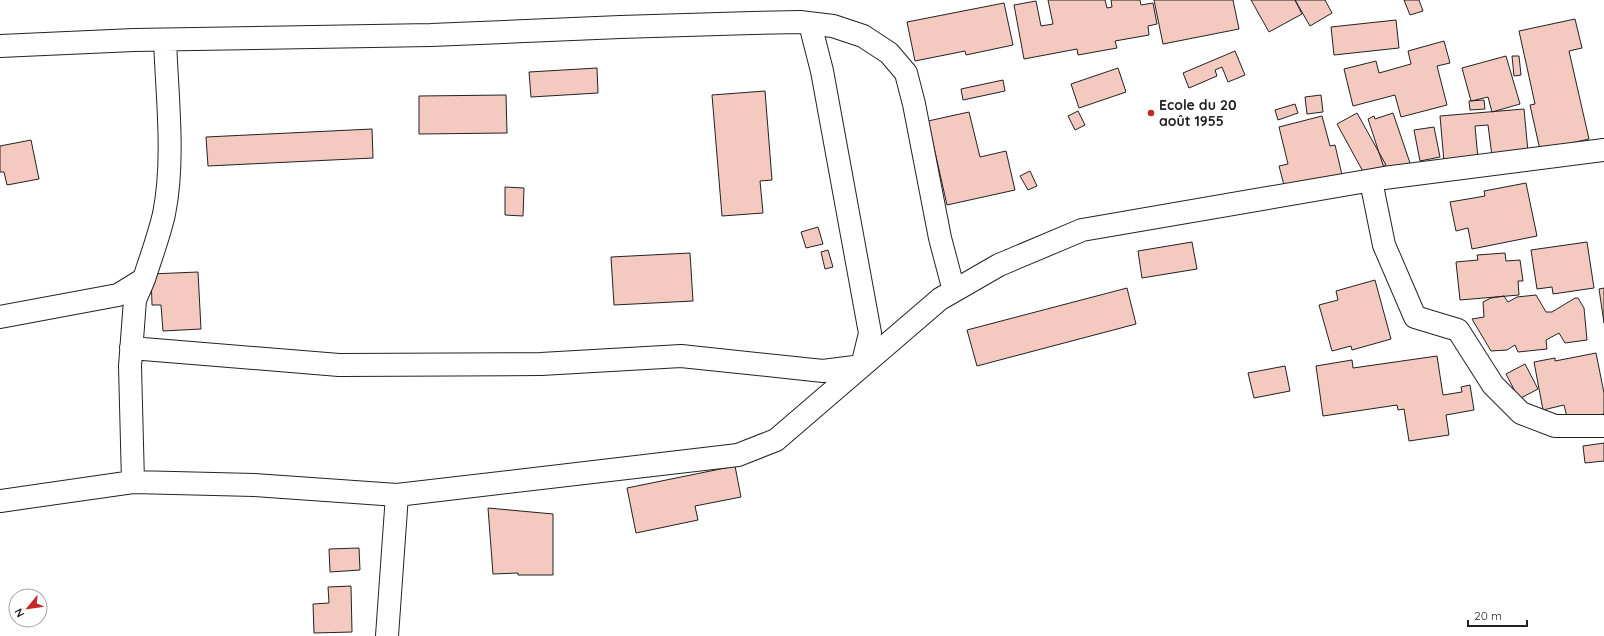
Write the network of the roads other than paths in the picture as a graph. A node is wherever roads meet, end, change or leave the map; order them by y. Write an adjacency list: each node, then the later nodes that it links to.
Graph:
1 (810, 24): 2 (street); 7 (street); 10 (street)
2 (165, 40): 3 (street); 6 (street)
3 (0, 46)
4 (1604, 150): 5 (street)
5 (1371, 181): 7 (street); 11 (street)
6 (144, 279): 8 (street); 9 (street)
7 (954, 291): 10 (street)
8 (0, 317)
9 (131, 348): 10 (street); 12 (street)
10 (862, 366): 13 (street)
11 (1604, 426)
12 (133, 482): 13 (street); 14 (street)
13 (397, 495): 15 (street)
14 (0, 501)
15 (387, 636)

